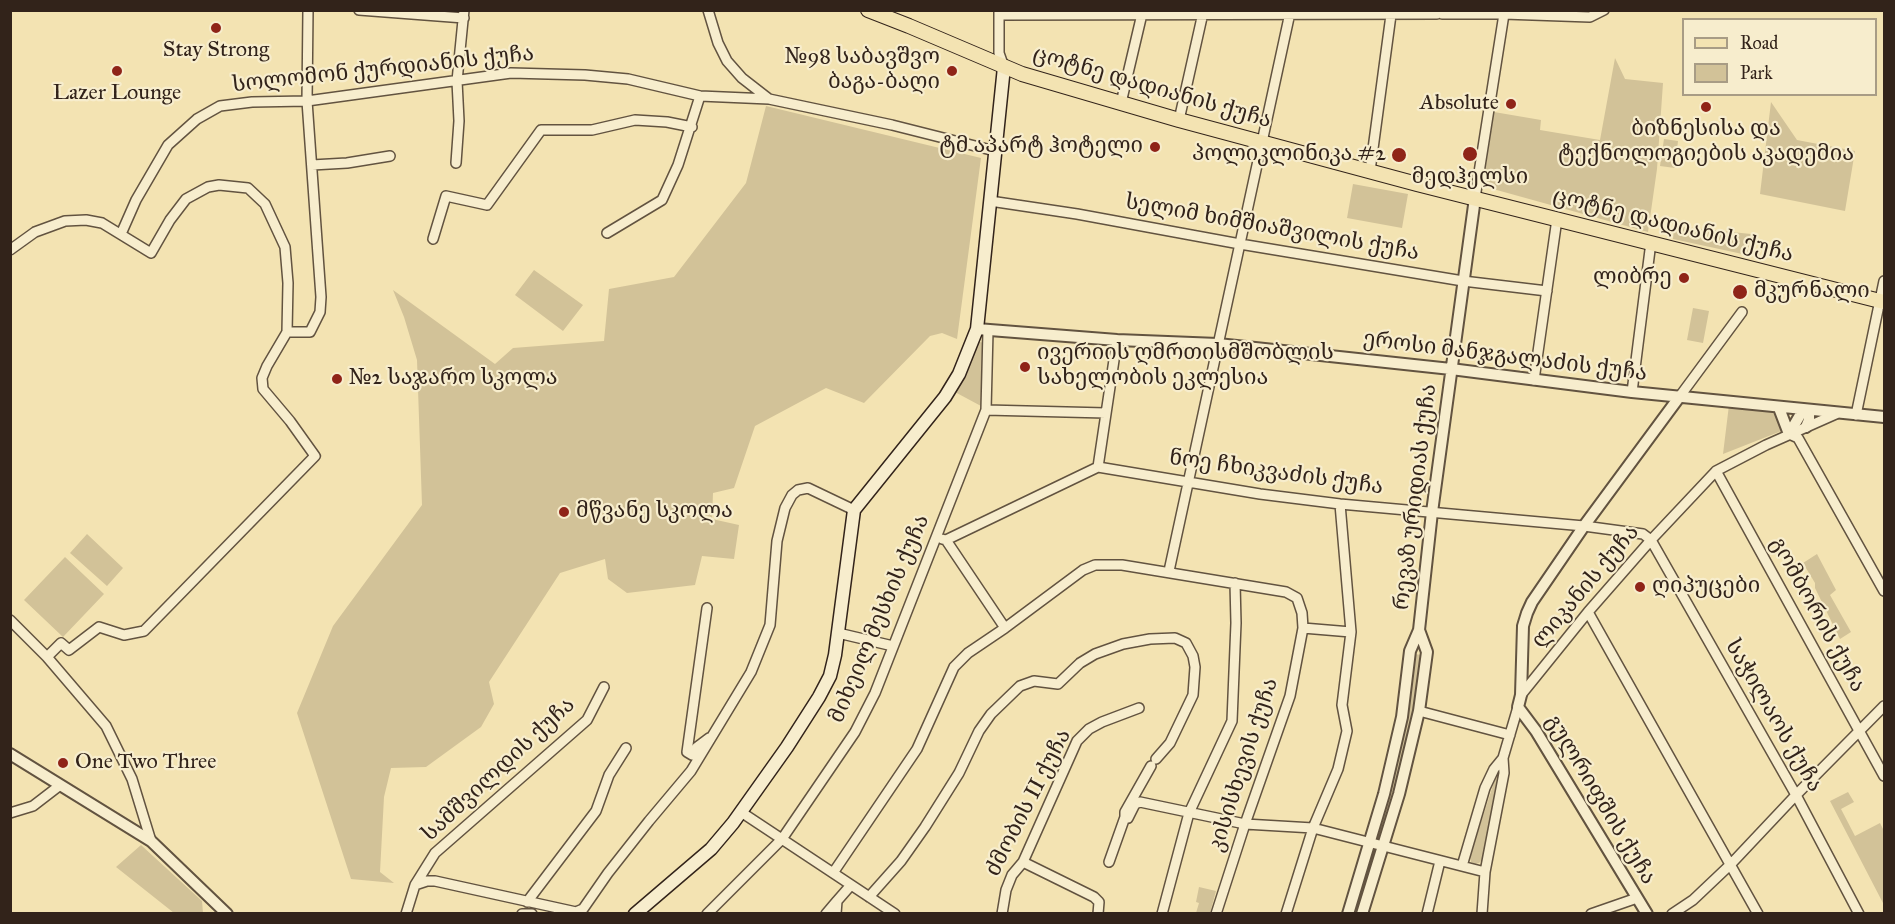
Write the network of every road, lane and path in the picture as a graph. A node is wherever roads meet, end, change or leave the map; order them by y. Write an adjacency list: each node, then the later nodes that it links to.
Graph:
1 (308, 10): 17 (street)
2 (359, 10): 9 (street)
3 (708, 10): 16 (street)
4 (868, 10): 13 (main road, ცოტნე დადიანის ქუჩა)
5 (1605, 10): 11 (street)
6 (999, 13): 10 (street); 13 (street)
7 (1203, 13): 8 (street); 10 (street); 19 (street)
8 (1290, 13): 12 (street); 21 (street)
9 (464, 14): 14 (street)
10 (1142, 14): 18 (street)
11 (1504, 14): 12 (street); 27 (street, რევაზ ურიდიას ქუჩა)
12 (1391, 15): 26 (street)
13 (1004, 67): 18 (main road, ცოტნე დადიანის ქუჩა); 22 (main road)
14 (457, 81): 15 (street, სოლომონ ქურდიანის ქუჩა); 17 (street, სოლომონ ქურდიანის ქუჩა); 24 (street)
15 (700, 96): 16 (street, სოლომონ ქურდიანის ქუჩა); 20 (street)
16 (770, 99): 22 (street, სოლომონ ქურდიანის ქუჩა)
17 (307, 101): 25 (street); 31 (street, სოლომონ ქურდიანის ქუჩა)
18 (1121, 103): 19 (main road, ცოტნე დადიანის ქუჩა)
19 (1179, 120): 21 (main road, ცოტნე დადიანის ქუჩა)
20 (692, 127): 30 (street); 32 (street)
21 (1263, 141): 26 (main road, ცოტნე დადიანის ქუჩა); 34 (street)
22 (996, 151): 28 (main road)
23 (390, 156): 25 (street)
24 (456, 163)
25 (312, 165): 42 (street)
26 (1370, 171): 27 (main road, ცოტნე დადიანის ქუჩა)
27 (1475, 198): 29 (main road, ცოტნე დადიანის ქუჩა); 36 (street, რევაზ ურიდიას ქუჩა)
28 (990, 201): 34 (street, სელიმ ხიმშიაშვილის ქუჩა); 41 (main road)
29 (1557, 219): 33 (main road, ცოტნე დადიანის ქუჩა); 38 (street)
30 (607, 233)
31 (121, 234): 35 (street); 42 (street)
32 (433, 239)
33 (1651, 242): 39 (main road, ცოტნე დადიანის ქუჩა); 47 (street)
34 (1240, 244): 36 (street, სელიმ ხიმშიაშვილის ქუჩა); 44 (street)
35 (10, 250)
36 (1463, 280): 38 (street, სელიმ ხიმშიაშვილის ქუჩა); 45 (street, რევაზ ურიდიას ქუჩა)
37 (1884, 281): 39 (street)
38 (1547, 291): 46 (street)
39 (1882, 301): 54 (street)
40 (1742, 312): 48 (street)
41 (982, 330): 43 (street, ეროსი მანჯგალაძის ქუჩა); 50 (street, მიხეილ მესხის ქუჩა); 62 (main road)
42 (287, 332): 81 (street)
43 (1116, 340): 44 (street, ეროსი მანჯგალაძის ქუჩა); 52 (street)
44 (1218, 344): 45 (street, ეროსი მანჯგალაძის ქუჩა); 60 (street)
45 (1451, 369): 46 (street, ეროსი მანჯგალაძის ქუჩა); 63 (street, რევაზ ურიდიას ქუჩა)
46 (1534, 380): 47 (street, ეროსი მანჯგალაძის ქუჩა)
47 (1632, 392): 48 (street, ეროსი მანჯგალაძის ქუჩა)
48 (1680, 396): 49 (street, ეროსი მანჯგალაძის ქუჩა); 64 (street)
49 (1779, 408): 51 (street, ეროსი მანჯგალაძის ქუჩა); 57 (street)
50 (986, 410): 52 (street); 65 (street, მიხეილ მესხის ქუჩა)
51 (1806, 411): 53 (street, ეროსი მანჯგალაძის ქუჩა); 56 (street); 57 (street)
52 (1106, 414): 58 (street)
53 (1836, 414): 54 (street, ეროსი მანჯგალაძის ქუჩა); 56 (street, ლიკანის ქუჩა)
54 (1856, 415): 55 (street, ეროსი მანჯგალაძის ქუჩა)
55 (1884, 417)
56 (1806, 427): 57 (street, ლიკანის ქუჩა)
57 (1790, 434): 59 (street, ლიკანის ქუჩა); 69 (street)
58 (1098, 467): 60 (street, ნოე ჩხიკვაძის ქუჩა); 65 (street)
59 (1716, 471): 66 (street, ლიკანის ქუჩა); 89 (street, გომბორის ქუჩა)
60 (1189, 482): 61 (street, ნოე ჩხიკვაძის ქუჩა); 67 (street)
61 (1340, 504): 63 (street, ნოე ჩხიკვაძის ქუჩა); 76 (street)
62 (854, 510): 77 (main road); 88 (street)
63 (1432, 512): 64 (street, ნოე ჩხიკვაძის ქუჩა); 75 (street, რევაზ ურიდიას ქუჩა)
64 (1584, 526): 66 (street, ნოე ჩხიკვაძის ქუჩა); 83 (street)
65 (942, 538): 73 (street); 78 (street, მიხეილ მესხის ქუჩა)
66 (1651, 540): 71 (street, ლიკანის ქუჩა); 96 (street, საჭილაოს ქუჩა)
67 (1169, 572): 68 (street); 73 (street)
68 (1235, 583): 74 (street); 99 (street)
69 (1884, 591)
70 (706, 608): 88 (street)
71 (1587, 612): 83 (street, ლიკანის ქუჩა); 110 (street)
72 (10, 620): 81 (street)
73 (1005, 628): 113 (street)
74 (1303, 628): 76 (street); 101 (street, კისისხევის ქუჩა)
75 (1419, 630): 79 (street, რევაზ ურიდიას ქუჩა); 80 (street, რევაზ ურიდიას ქუჩა)
76 (1351, 632): 102 (street)
77 (838, 633): 78 (street); 97 (main road)
78 (893, 646): 103 (street, მიხეილ მესხის ქუჩა)
79 (1410, 651): 80 (street); 105 (street, რევაზ ურიდიას ქუჩა)
80 (1426, 652): 87 (street, რევაზ ურიდიას ქუჩა)
81 (47, 657): 104 (street)
82 (604, 687): 114 (street, სამშვილდის ქუჩა)
83 (1521, 695): 85 (street, ლიკანის ქუჩა)
84 (1884, 706): 89 (street)
85 (1518, 707): 90 (street, ლიკანის ქუჩა); 117 (street, გულრიფშის ქუჩა)
86 (1139, 708): 108 (street, ძმობის II ქუჩა)
87 (1419, 711): 90 (street); 106 (street, რევაზ ურიდიას ქუჩა)
88 (715, 732): 119 (street)
89 (1859, 732): 94 (street, გომბორის ქუჩა); 96 (street)
90 (1510, 735): 93 (street, ლიკანის ქუჩა)
91 (626, 748): 119 (street)
92 (10, 754): 95 (street)
93 (1503, 758): 111 (street); 112 (street, ლიკანის ქუჩა)
94 (1884, 776)
95 (59, 786): 98 (street); 104 (street)
96 (1796, 795): 110 (street); 143 (street, საჭილაოს ქუჩა)
97 (741, 812): 103 (street); 125 (main road)
98 (10, 813)
99 (1189, 813): 100 (street); 101 (street); 132 (street)
100 (1125, 818): 109 (street); 116 (street)
101 (1245, 824): 102 (street); 133 (street, კისისხევის ქუჩა)
102 (1313, 828): 105 (street); 134 (street)
103 (782, 839): 113 (street); 126 (street, მიხეილ მესხის ქუჩა)
104 (151, 841): 120 (street)
105 (1369, 842): 106 (street); 135 (street, რევაზ ურიდიას ქუჩა)
106 (1383, 846): 107 (street); 136 (street, რევაზ ურიდიას ქუჩა)
107 (1440, 861): 111 (street); 137 (street)
108 (1023, 862): 130 (street, ძმობის II ქუჩა); 131 (street)
109 (1109, 862)
110 (1731, 864): 141 (street); 142 (street)
111 (1462, 866): 112 (street)
112 (1485, 872): 138 (street, ლიკანის ქუჩა)
113 (833, 873): 115 (street)
114 (415, 885): 119 (street); 122 (street, სამშვილდის ქუჩა)
115 (851, 885): 116 (street); 118 (street)
116 (869, 897): 129 (street)
117 (1637, 898): 139 (street); 140 (street, გულრიფშის ქუჩა)
118 (837, 901): 127 (street); 128 (street)
119 (527, 902)
120 (215, 908): 121 (street)
121 (227, 914)
122 (406, 914)
123 (522, 914): 124 (street)
124 (532, 914)
125 (635, 914)
126 (707, 914)
127 (826, 914)
128 (836, 914)
129 (895, 914)
130 (1002, 914)
131 (1098, 914)
132 (1162, 914)
133 (1216, 914)
134 (1286, 914)
135 (1348, 914)
136 (1362, 914)
137 (1427, 914)
138 (1482, 914)
139 (1591, 914)
140 (1647, 914)
141 (1672, 914)
142 (1758, 914)
143 (1859, 914)

